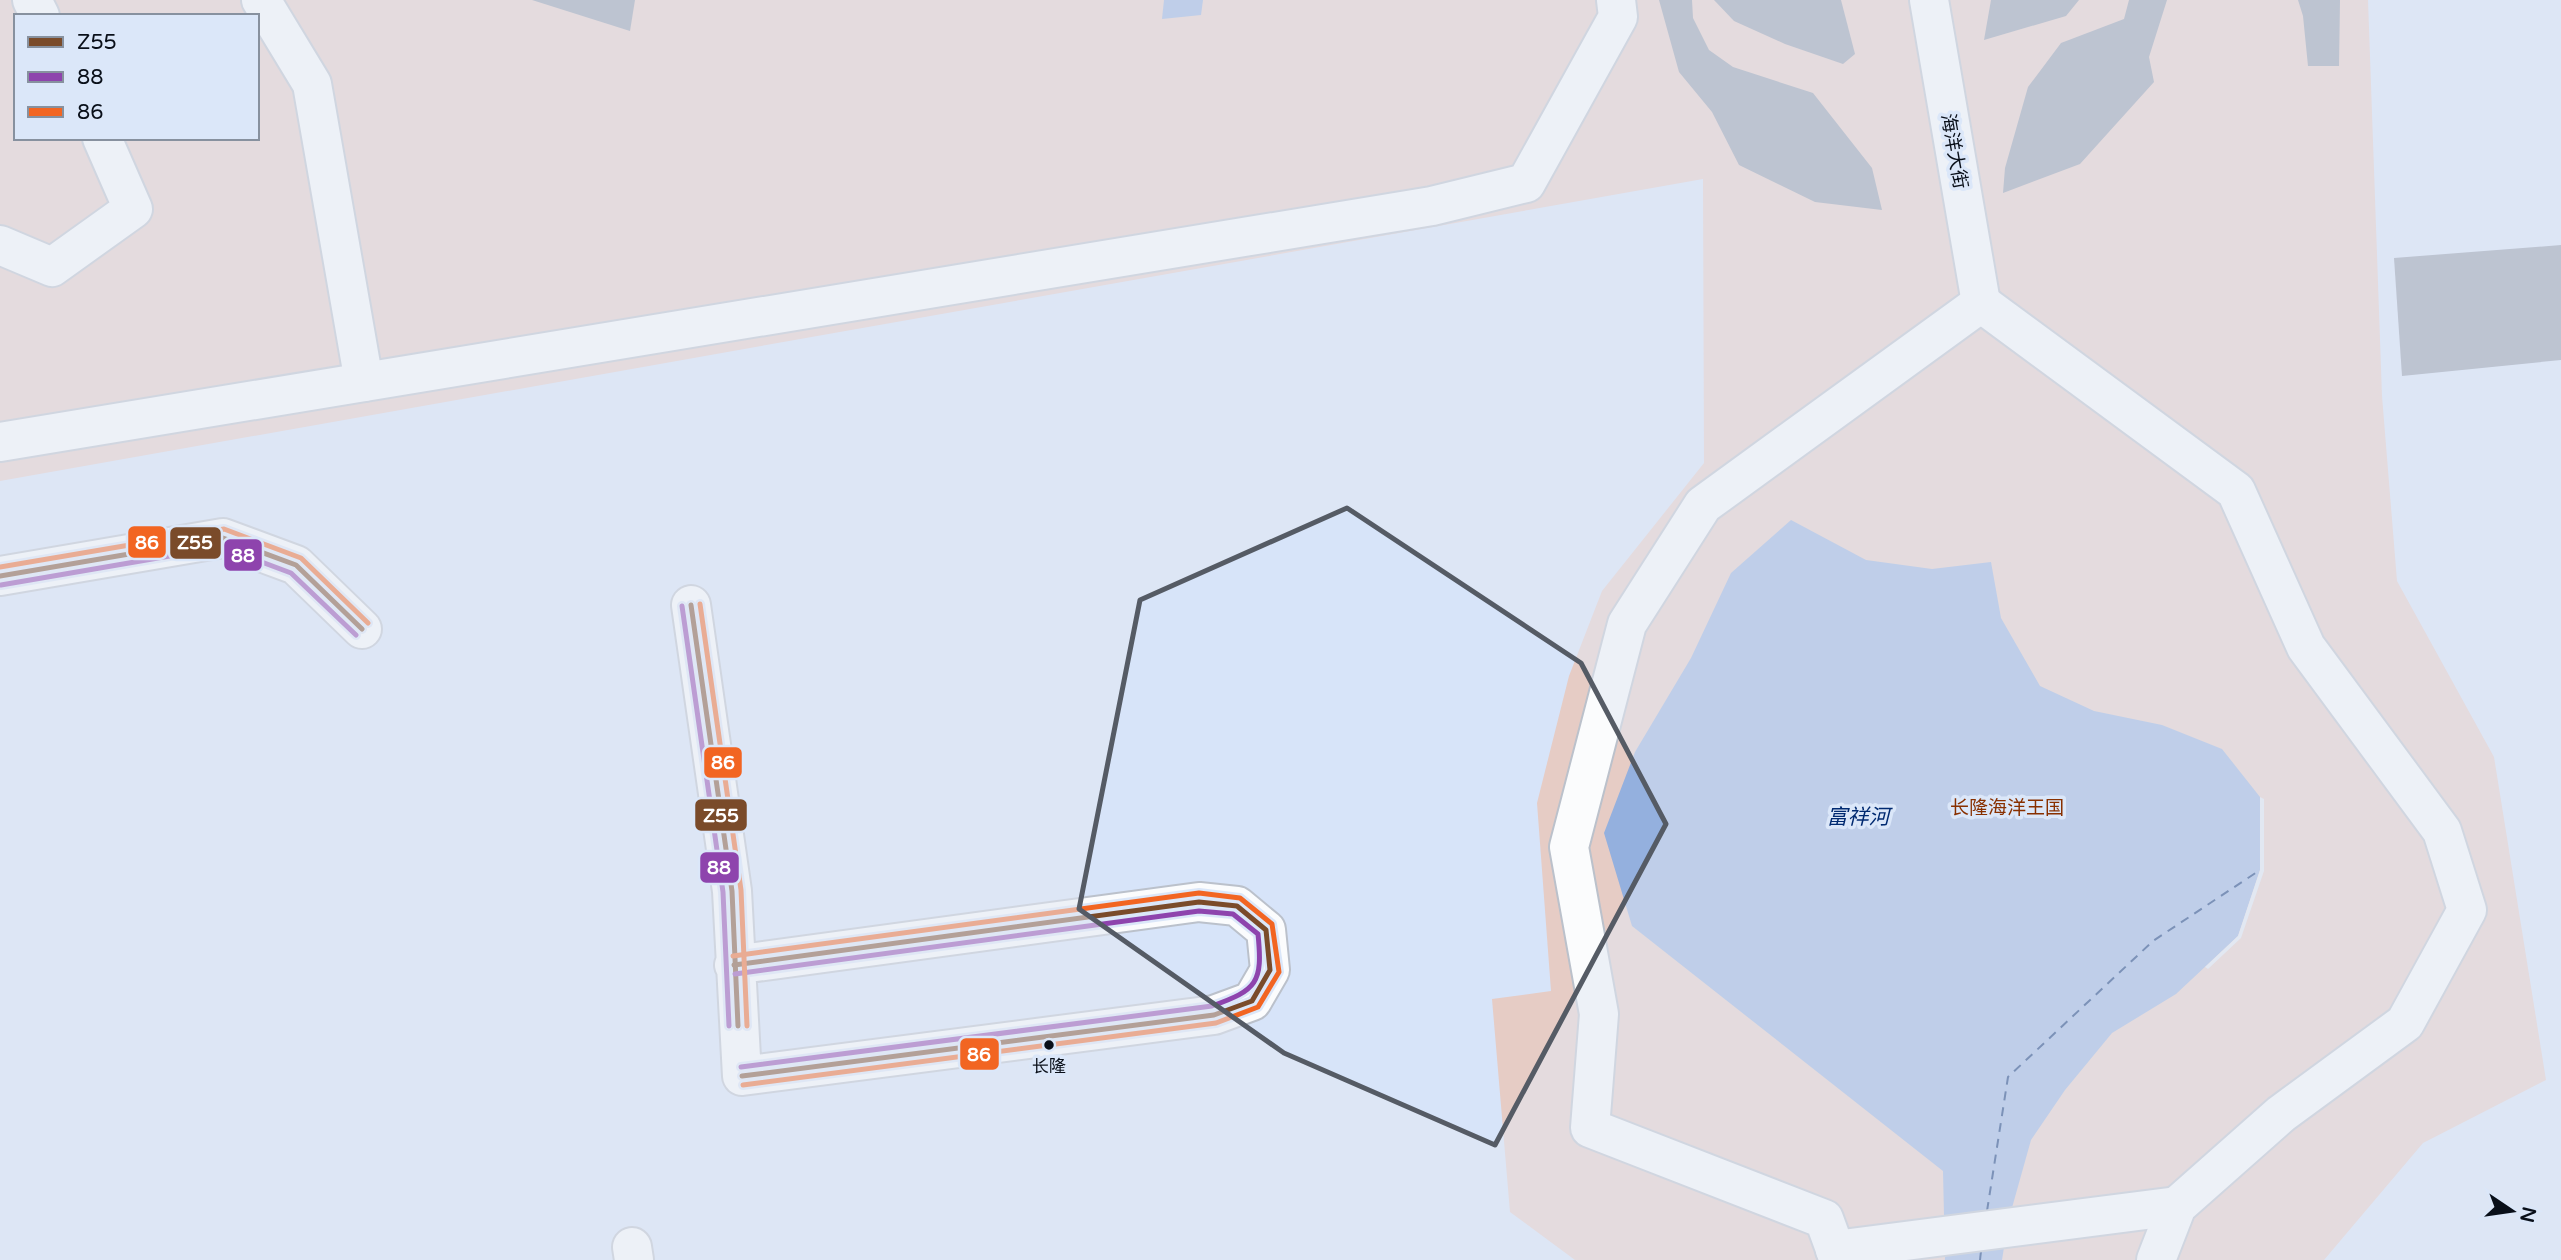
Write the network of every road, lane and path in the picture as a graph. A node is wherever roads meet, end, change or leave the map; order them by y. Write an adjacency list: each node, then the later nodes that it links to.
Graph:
1 (261, 0): 7 (street)
2 (1616, 0): 7 (street)
3 (1929, 0): 6 (street, 海洋大街)
4 (103, 140): 5 (street)
5 (0, 245)
6 (1981, 303): 13 (street); 14 (street)
7 (364, 382): 8 (street)
8 (0, 442)
9 (0, 576): 11 (street)
10 (691, 606): 12 (street)
11 (362, 629)
12 (734, 965): 12 (street)
13 (2177, 1206): 14 (street); 15 (street)
14 (1837, 1255)
15 (2156, 1260)

